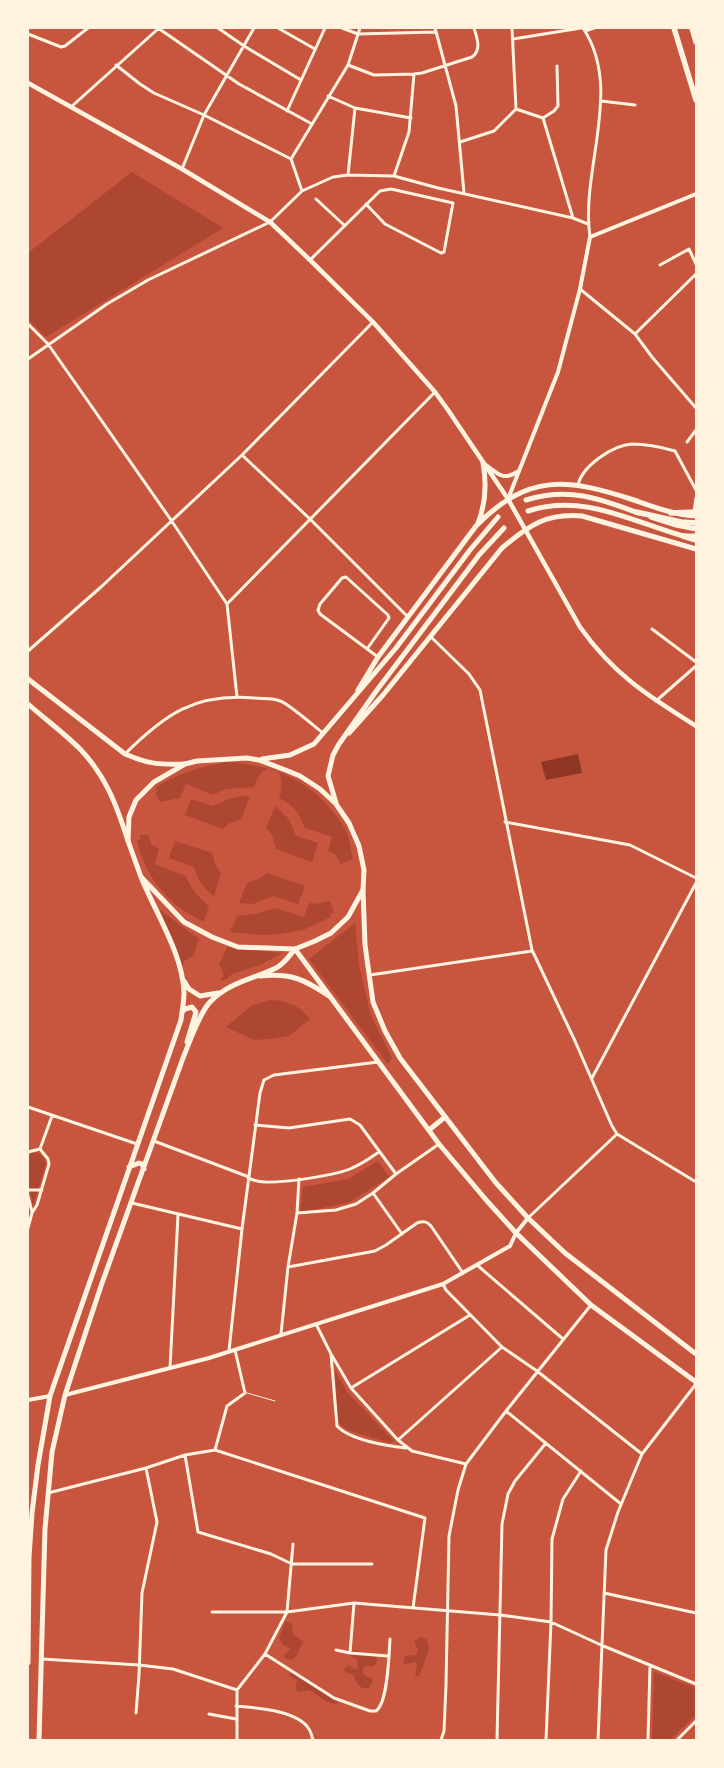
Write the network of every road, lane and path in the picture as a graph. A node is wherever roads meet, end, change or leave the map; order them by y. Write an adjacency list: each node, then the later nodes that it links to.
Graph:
1 (88, 28): 17 (street)
2 (158, 28): 23 (street); 28 (street)
3 (218, 28): 21 (street)
4 (254, 28): 21 (street)
5 (278, 28): 22 (street)
6 (325, 28): 22 (street)
7 (342, 28): 18 (street)
8 (360, 28): 18 (street)
9 (435, 28): 16 (street)
10 (474, 28): 25 (street)
11 (512, 28): 19 (street)
12 (594, 28): 15 (street)
13 (674, 28): 32 (highway)
14 (692, 28): 20 (highway)
15 (583, 29): 19 (street); 33 (street)
16 (436, 32): 18 (street); 25 (street)
17 (28, 34)
18 (358, 34): 24 (street)
19 (513, 39): 37 (street)
20 (696, 42)
21 (244, 46): 28 (street); 29 (street)
22 (315, 49): 29 (street)
23 (116, 65): 35 (street); 39 (street)
24 (348, 65): 27 (street); 31 (street)
25 (446, 66): 27 (street); 43 (street)
26 (558, 66): 41 (street)
27 (414, 74): 40 (street)
28 (227, 76): 38 (street); 39 (street)
29 (301, 80): 38 (street)
30 (28, 83): 35 (main road)
31 (328, 96): 36 (street); 42 (street)
32 (696, 100)
33 (601, 101): 34 (street); 55 (street)
34 (635, 105)
35 (71, 107): 45 (main road)
36 (355, 108): 40 (street); 46 (street)
37 (516, 109): 41 (street); 43 (street)
38 (288, 110): 42 (street)
39 (204, 115): 44 (street); 45 (street)
40 (410, 118): 47 (street)
41 (543, 118): 53 (street)
42 (312, 124): 44 (street)
43 (460, 142): 49 (street)
44 (291, 159): 48 (street)
45 (182, 169): 54 (main road)
46 (348, 175): 47 (street); 48 (street)
47 (394, 176): 49 (street)
48 (302, 190): 54 (street)
49 (464, 193): 53 (street)
50 (696, 194): 57 (street)
51 (316, 199): 56 (street)
52 (366, 204): 52 (street); 56 (street)
53 (573, 218): 55 (street)
54 (270, 222): 58 (main road); 66 (street)
55 (588, 224): 57 (street)
56 (344, 225): 58 (street)
57 (590, 237): 62 (street)
58 (310, 260): 63 (main road)
59 (696, 264): 60 (street)
60 (660, 265)
61 (696, 274): 65 (street)
62 (580, 289): 65 (street); 74 (street)
63 (373, 322): 68 (main road); 72 (street)
64 (28, 324): 66 (street)
65 (635, 334): 69 (street)
66 (48, 344): 67 (street); 85 (street)
67 (28, 359)
68 (435, 392): 73 (main road); 86 (street)
69 (696, 406)
70 (696, 430): 71 (street)
71 (687, 442)
72 (242, 455): 85 (street); 86 (street)
73 (483, 463): 74 (street); 78 (main road); 88 (main road)
74 (519, 471): 78 (street)
75 (578, 485): 76 (street); 78 (main road); 82 (main road)
76 (696, 490)
77 (696, 498): 83 (street)
78 (508, 499): 88 (main road); 91 (main road)
79 (526, 500): 81 (main road)
80 (528, 511): 92 (main road)
81 (636, 512): 87 (highway); 90 (main road)
82 (672, 513): 83 (highway)
83 (696, 513)
84 (498, 517): 107 (main road)
85 (171, 520): 95 (street); 100 (street)
86 (311, 520): 95 (street); 96 (street)
87 (696, 523)
88 (476, 526): 96 (main road)
89 (504, 528): 111 (main road)
90 (696, 528)
91 (525, 529): 94 (main road); 98 (main road); 106 (main road)
92 (683, 536): 93 (highway)
93 (696, 538)
94 (696, 550)
95 (227, 604): 105 (street)
96 (408, 617): 101 (main road)
97 (652, 629): 102 (street)
98 (430, 636): 111 (main road); 116 (street)
99 (367, 649): 99 (street); 101 (street)
100 (28, 650)
101 (378, 657): 107 (main road)
102 (696, 662)
103 (696, 666): 106 (street)
104 (28, 679): 112 (main road)
105 (237, 697): 110 (street); 112 (street)
106 (656, 701): 109 (main road)
107 (351, 702): 110 (main road)
108 (28, 704): 117 (main road)
109 (696, 726)
110 (324, 733): 113 (main road)
111 (340, 744): 115 (main road)
112 (125, 754): 114 (main road)
113 (259, 760): 114 (main road); 115 (main road)
114 (185, 764): 117 (main road)
115 (336, 804): 121 (main road)
116 (505, 822): 119 (street); 123 (street)
117 (128, 841): 118 (main road)
118 (140, 877): 122 (main road); 125 (main road)
119 (696, 878)
120 (696, 883): 132 (street)
121 (364, 890): 122 (main road); 124 (main road)
122 (295, 949): 126 (main road); 128 (main road)
123 (532, 950): 124 (street); 132 (street)
124 (370, 975): 135 (main road)
125 (181, 976): 127 (main road); 129 (main road)
126 (252, 976): 127 (main road); 128 (main road)
127 (223, 992): 130 (main road)
128 (328, 996): 131 (main road)
129 (182, 1012): 130 (main road); 140 (main road)
130 (187, 1048): 139 (main road)
131 (379, 1062): 136 (street); 137 (main road)
132 (592, 1079): 138 (street)
133 (28, 1107): 134 (street)
134 (52, 1116): 140 (street); 142 (street)
135 (445, 1117): 137 (main road); 159 (main road)
136 (255, 1125): 144 (street); 148 (street)
137 (429, 1130): 141 (main road)
138 (617, 1134): 150 (street); 159 (street)
139 (154, 1141): 146 (main road); 148 (street)
140 (137, 1144): 145 (main road)
141 (439, 1144): 147 (street); 162 (main road)
142 (40, 1149): 143 (street); 152 (street)
143 (28, 1152)
144 (379, 1152): 147 (street); 149 (street)
145 (129, 1168): 146 (main road); 184 (main road)
146 (144, 1169): 155 (main road)
147 (396, 1174): 153 (street)
148 (249, 1178): 149 (street); 161 (street)
149 (299, 1179): 157 (street)
150 (696, 1182)
151 (28, 1190): 152 (street)
152 (42, 1190): 156 (street)
153 (373, 1193): 157 (street); 163 (street)
154 (28, 1196): 156 (street)
155 (132, 1203): 158 (street); 183 (main road)
156 (32, 1213): 160 (street)
157 (296, 1213): 165 (street)
158 (178, 1215): 161 (street); 178 (street)
159 (528, 1218): 162 (street); 177 (main road)
160 (28, 1228)
161 (242, 1229): 175 (street)
162 (516, 1233): 164 (street); 168 (main road)
163 (402, 1234): 165 (street); 166 (street)
164 (477, 1266): 166 (street); 172 (street)
165 (288, 1267): 171 (street)
166 (463, 1274): 167 (street)
167 (443, 1284): 169 (street); 170 (street)
168 (592, 1305): 172 (street); 180 (main road)
169 (470, 1315): 173 (street); 181 (street)
170 (316, 1324): 171 (street); 176 (street)
171 (281, 1334): 174 (street)
172 (563, 1339): 179 (street)
173 (502, 1347): 179 (street); 188 (street)
174 (235, 1349): 175 (street); 182 (street)
175 (229, 1351): 178 (street)
176 (330, 1354): 181 (street); 190 (street)
177 (696, 1354)
178 (170, 1369): 183 (street)
179 (538, 1371): 187 (street); 192 (street)
180 (696, 1383): 192 (street)
181 (351, 1388): 188 (street)
182 (245, 1393): 186 (lane); 191 (street)
183 (65, 1395): 197 (main road)
184 (50, 1396): 185 (street); 218 (main road)
185 (28, 1400)
186 (275, 1401)
187 (506, 1411): 189 (street); 194 (street)
188 (398, 1440): 190 (street)
189 (546, 1443): 196 (street); 209 (street)
190 (407, 1448): 194 (street)
191 (215, 1450): 193 (street); 204 (street)
192 (642, 1454): 198 (street)
193 (185, 1456): 195 (street); 200 (street)
194 (466, 1464): 205 (street)
195 (146, 1468): 197 (street); 219 (street)
196 (581, 1471): 198 (street); 210 (street)
197 (48, 1494): 217 (main road)
198 (621, 1504): 202 (street)
199 (293, 1544): 200 (street)
200 (292, 1564): 201 (street); 207 (street)
201 (372, 1564)
202 (604, 1592): 208 (street); 212 (street)
203 (354, 1603): 204 (street); 207 (street); 214 (street)
204 (413, 1608): 205 (street)
205 (448, 1610): 209 (street); 231 (street)
206 (212, 1612): 207 (street)
207 (287, 1612): 215 (street)
208 (696, 1612)
209 (500, 1615): 210 (street); 232 (street)
210 (551, 1622): 212 (street); 233 (street)
211 (390, 1639): 216 (street)
212 (601, 1645): 220 (street); 234 (street)
213 (336, 1650): 214 (street)
214 (350, 1653): 216 (street)
215 (265, 1654): 216 (street); 222 (street)
216 (388, 1656)
217 (42, 1659): 219 (street); 228 (main road)
218 (28, 1663)
219 (140, 1665): 222 (street); 224 (street)
220 (650, 1665): 221 (street); 235 (street)
221 (696, 1684)
222 (237, 1690): 223 (street)
223 (236, 1706): 226 (street); 230 (street)
224 (136, 1713)
225 (209, 1714): 226 (street)
226 (236, 1719): 229 (street)
227 (696, 1721): 236 (street)
228 (39, 1740)
229 (237, 1740)
230 (313, 1740)
231 (441, 1740)
232 (497, 1740)
233 (546, 1740)
234 (598, 1740)
235 (648, 1740)
236 (677, 1740)

